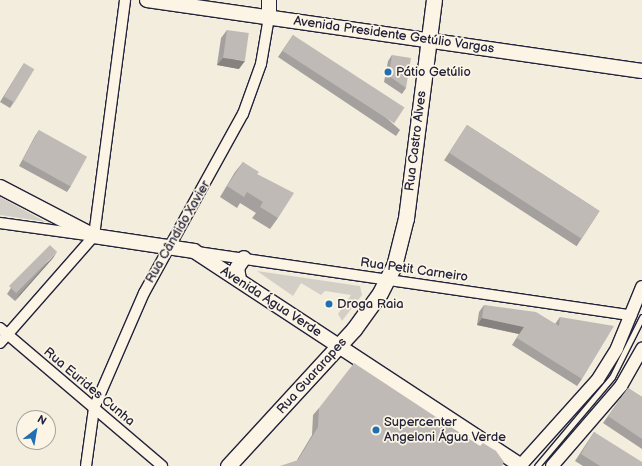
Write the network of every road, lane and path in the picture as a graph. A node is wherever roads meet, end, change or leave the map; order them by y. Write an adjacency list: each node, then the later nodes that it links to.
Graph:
1 (125, 0): 10 (street)
2 (147, 0): 5 (main road, Avenida Presidente Getúlio Vargas)
3 (269, 0): 5 (main road, Rua Cândido Xavier)
4 (434, 0): 6 (main road, Rua Castro Alves)
5 (269, 17): 6 (main road, Avenida Presidente Getúlio Vargas); 11 (street, Rua Cândido Xavier)
6 (429, 40): 7 (main road, Avenida Presidente Getúlio Vargas); 15 (main road, Rua Castro Alves)
7 (642, 71)
8 (0, 187): 10 (main road, Avenida Água Verde)
9 (0, 222): 10 (street)
10 (94, 236): 11 (main road, Avenida Água Verde); 18 (street)
11 (171, 248): 12 (main road, Avenida Água Verde); 22 (street, Rua Cândido Xavier)
12 (194, 251): 13 (street, Rua Petit Carneiro); 14 (main road, Avenida Água Verde)
13 (244, 258): 14 (main road); 15 (street, Rua Petit Carneiro)
14 (239, 280): 20 (main road, Avenida Água Verde)
15 (388, 280): 17 (street, Rua Petit Carneiro); 20 (main road, Rua Guararapes)
16 (642, 287): 17 (street)
17 (636, 316): 26 (street); 27 (lane)
18 (4, 331): 19 (street); 22 (street, Rua Eurides Cunha)
19 (0, 343)
20 (339, 346): 25 (main road, Rua Guararapes); 26 (main road, Avenida Água Verde)
21 (642, 349): 28 (street)
22 (94, 408): 23 (street, Rua Cândido Xavier); 24 (street, Rua Eurides Cunha)
23 (86, 466)
24 (162, 466)
25 (228, 466)
26 (521, 466)
27 (537, 466)
28 (552, 466)

